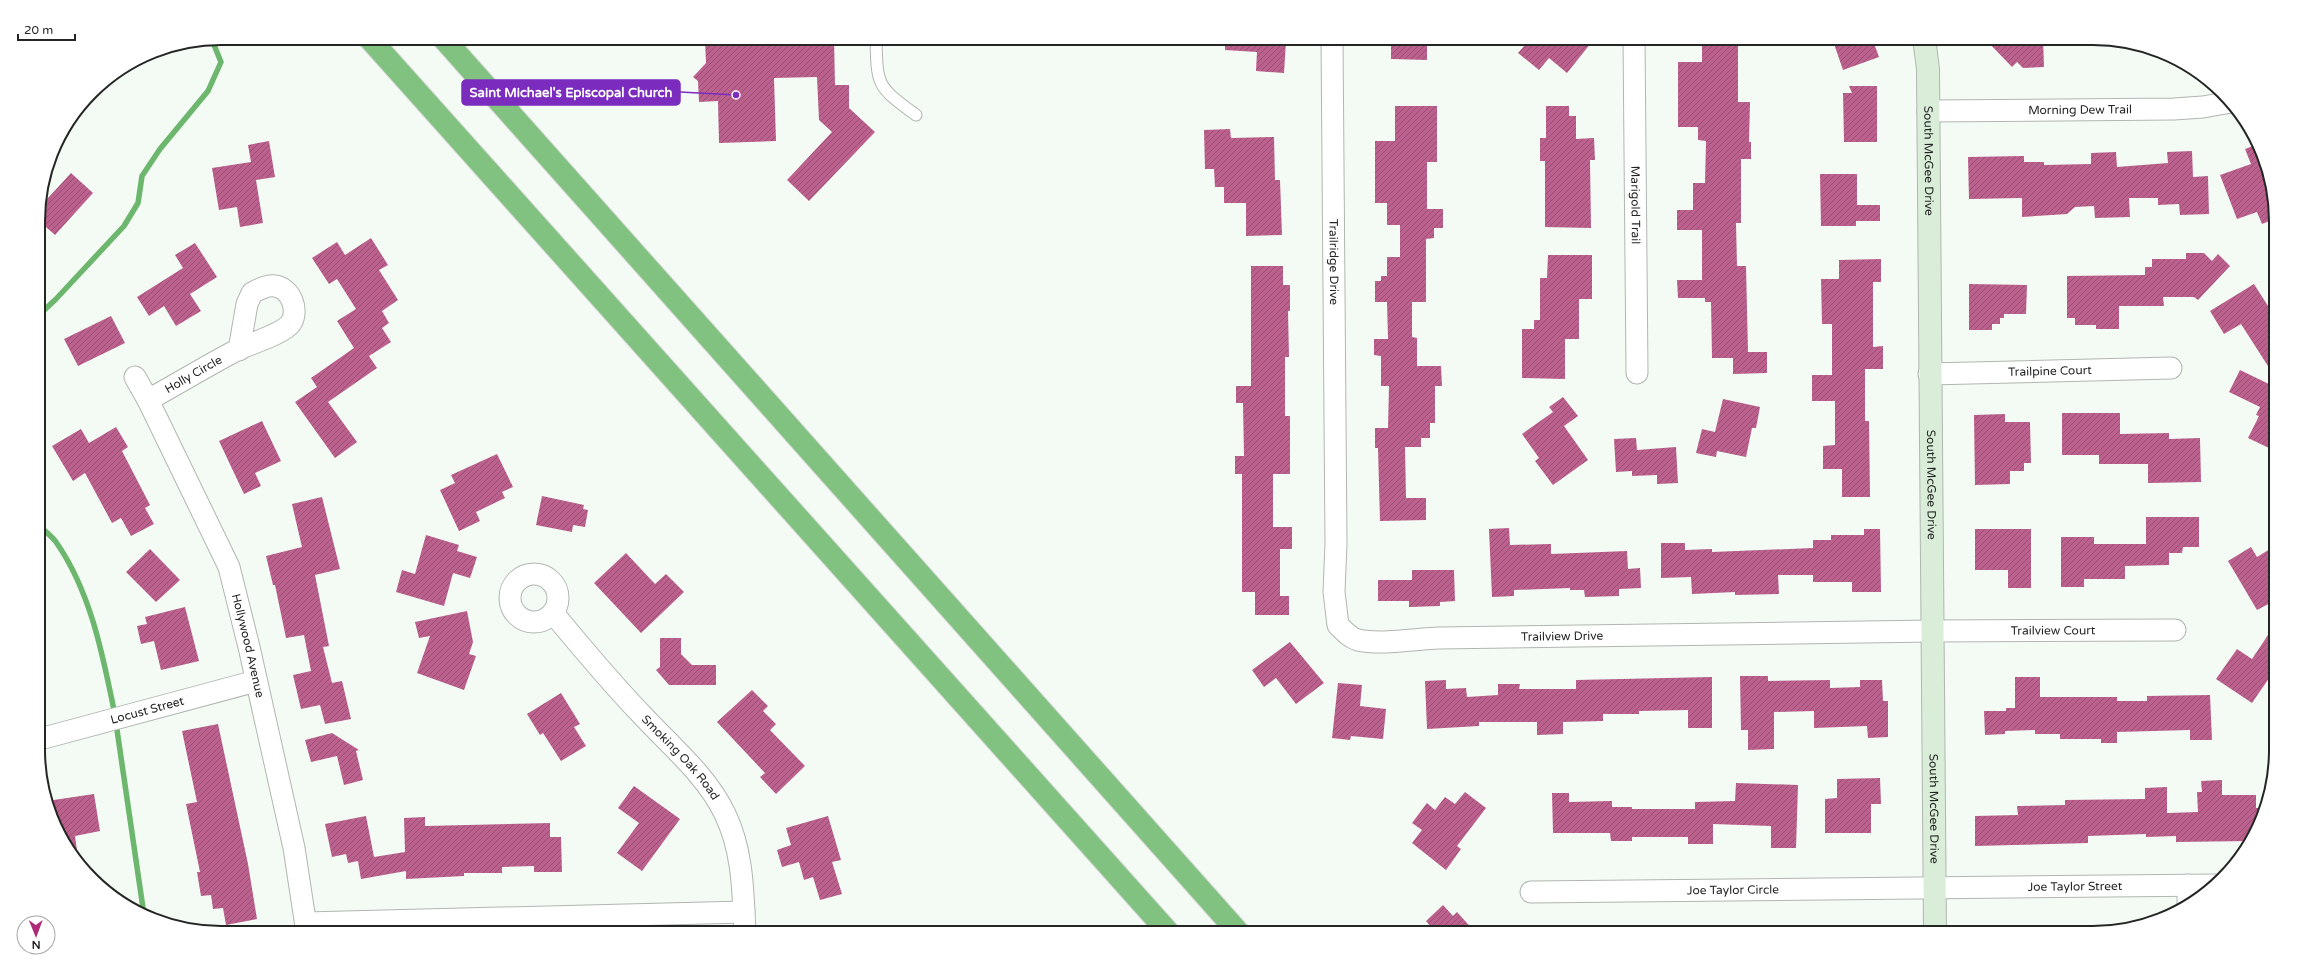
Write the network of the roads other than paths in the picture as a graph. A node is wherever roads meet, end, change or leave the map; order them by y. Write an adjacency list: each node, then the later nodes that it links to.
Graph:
1 (375, 45): 30 (highway)
2 (449, 45): 31 (highway)
3 (876, 45): 9 (lane)
4 (1332, 45): 16 (street, Trailridge Drive)
5 (1634, 45): 12 (street, Marigold Trail)
6 (1925, 45): 8 (street, South McGee Drive)
7 (2223, 103): 8 (street, Morning Dew Trail)
8 (1928, 111): 13 (street, South McGee Drive)
9 (916, 115)
10 (239, 350): 15 (street, Holly Circle)
11 (2171, 368): 13 (street, Trailpine Court)
12 (1637, 372)
13 (1929, 374): 18 (street, South McGee Drive)
14 (135, 377): 15 (street, Hollywood Avenue)
15 (148, 400): 20 (street, Hollywood Avenue)
16 (1335, 485): 18 (street, Trailview Drive)
17 (553, 613): 26 (street, Smoking Oak Road)
18 (1932, 630): 19 (street, Trailview Court); 22 (street, South McGee Drive)
19 (2175, 630)
20 (256, 681): 21 (street, Locust Street); 27 (street, Hollywood Avenue)
21 (45, 738)
22 (1936, 887): 24 (street, Joe Taylor Circle); 25 (street, Joe Taylor Street); 32 (street, South McGee Drive)
23 (2200, 890): 25 (street, Joe Taylor Street)
24 (1531, 892)
25 (2188, 894)
26 (744, 912): 28 (street); 29 (street, Smoking Oak Road)
27 (307, 926)
28 (362, 926)
29 (745, 926)
30 (1163, 926)
31 (1233, 926)
32 (1935, 926)

